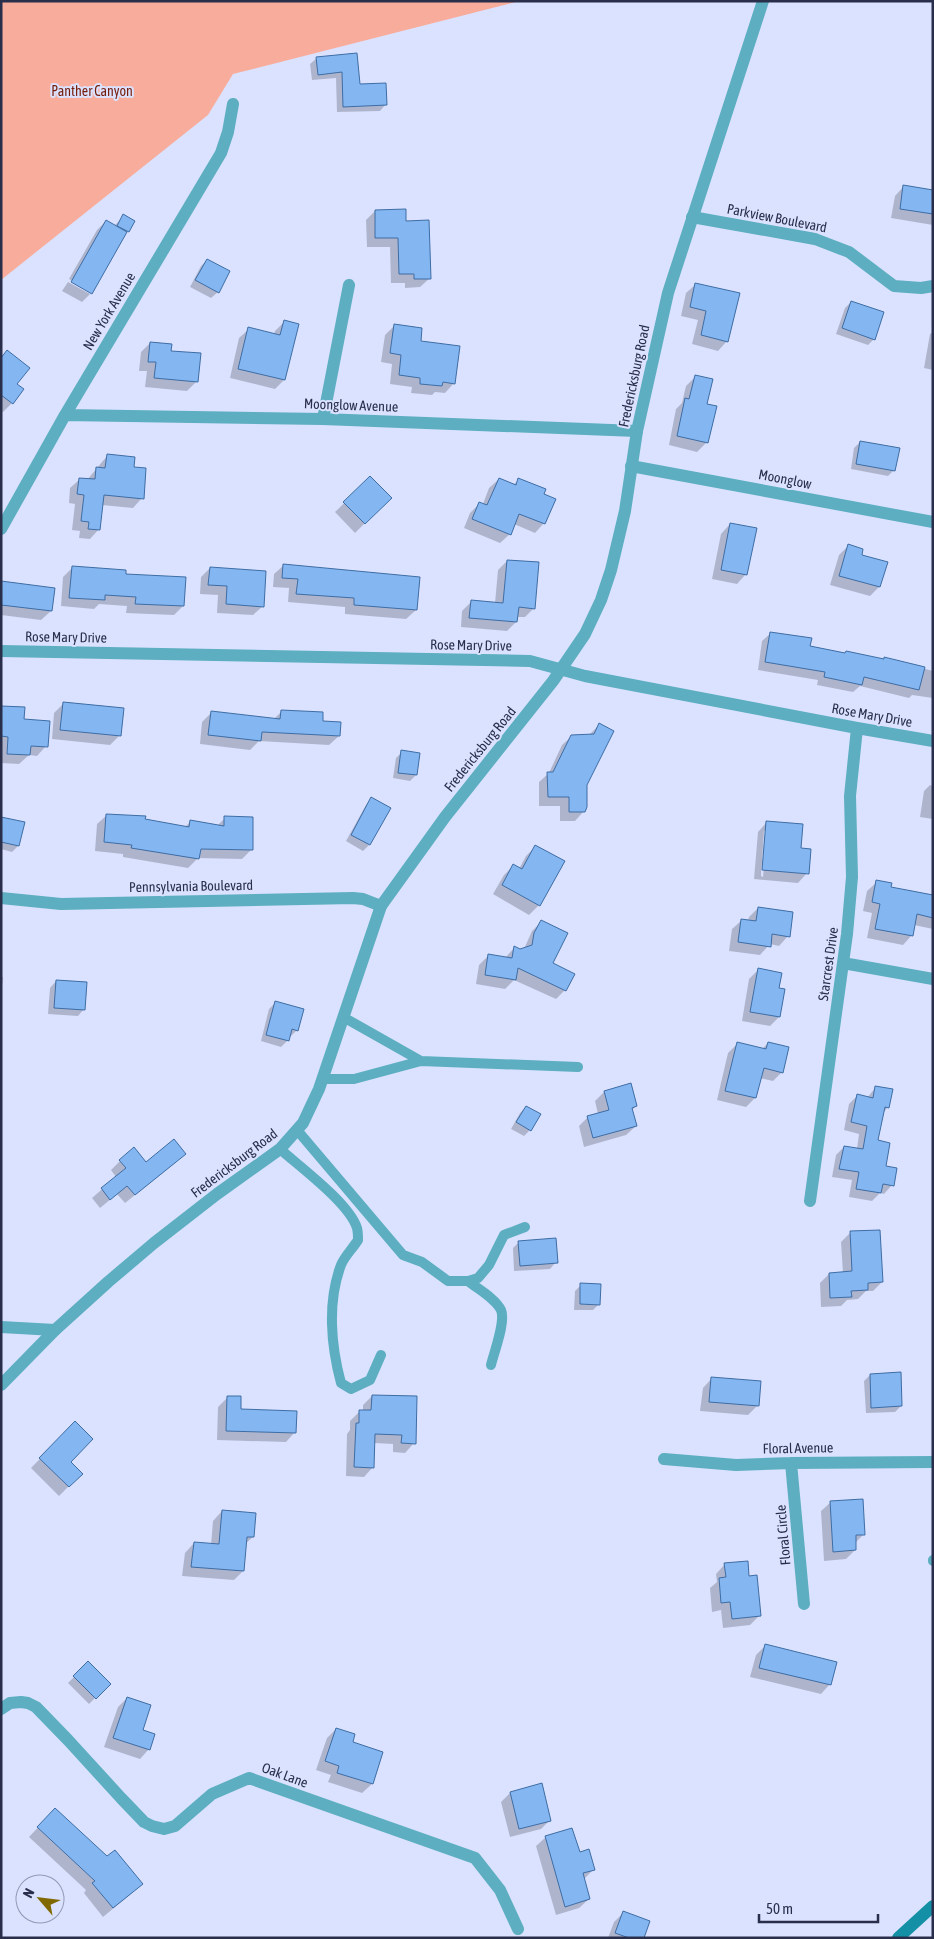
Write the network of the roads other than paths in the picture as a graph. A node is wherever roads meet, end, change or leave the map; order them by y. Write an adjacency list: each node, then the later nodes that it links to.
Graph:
1 (763, 1): 3 (street, Fredericksburg Road)
2 (233, 104): 6 (street, New York Avenue)
3 (692, 217): 5 (street, Parkview Boulevard); 8 (street, Fredericksburg Road)
4 (349, 285): 7 (street)
5 (933, 286)
6 (65, 415): 7 (street, Moonglow Avenue); 11 (street, New York Avenue)
7 (323, 419): 8 (street, Moonglow Avenue)
8 (637, 431): 9 (street, Fredericksburg Road)
9 (631, 466): 10 (street, Moonglow); 13 (street, Fredericksburg Road)
10 (933, 522)
11 (1, 529)
12 (1, 651): 13 (street, Rose Mary Drive)
13 (560, 670): 14 (street, Rose Mary Drive); 17 (street, Fredericksburg Road)
14 (857, 728): 15 (street, Rose Mary Drive); 18 (street, Starcrest Drive)
15 (933, 741)
16 (1, 898): 17 (street, Pennsylvania Boulevard)
17 (381, 906): 20 (street, Fredericksburg Road)
18 (843, 963): 19 (street); 26 (street, Starcrest Drive)
19 (933, 979)
20 (343, 1017): 21 (lane); 23 (street, Fredericksburg Road)
21 (421, 1061): 22 (lane); 23 (lane)
22 (578, 1067)
23 (322, 1079): 24 (street, Fredericksburg Road)
24 (297, 1130): 25 (street, Fredericksburg Road); 28 (lane)
25 (280, 1149): 30 (street, Fredericksburg Road); 31 (lane)
26 (810, 1201)
27 (525, 1227): 28 (lane)
28 (468, 1281): 32 (lane)
29 (1, 1327): 30 (street)
30 (55, 1330): 33 (street, Fredericksburg Road)
31 (381, 1355)
32 (491, 1365)
33 (1, 1384)
34 (664, 1459): 36 (street, Floral Avenue)
35 (933, 1462): 36 (street, Floral Avenue)
36 (791, 1463): 37 (street, Floral Circle)
37 (804, 1604)
38 (1, 1709): 40 (street, Oak Lane)
39 (933, 1906): 41 (main road)
40 (518, 1929)
41 (898, 1938)

